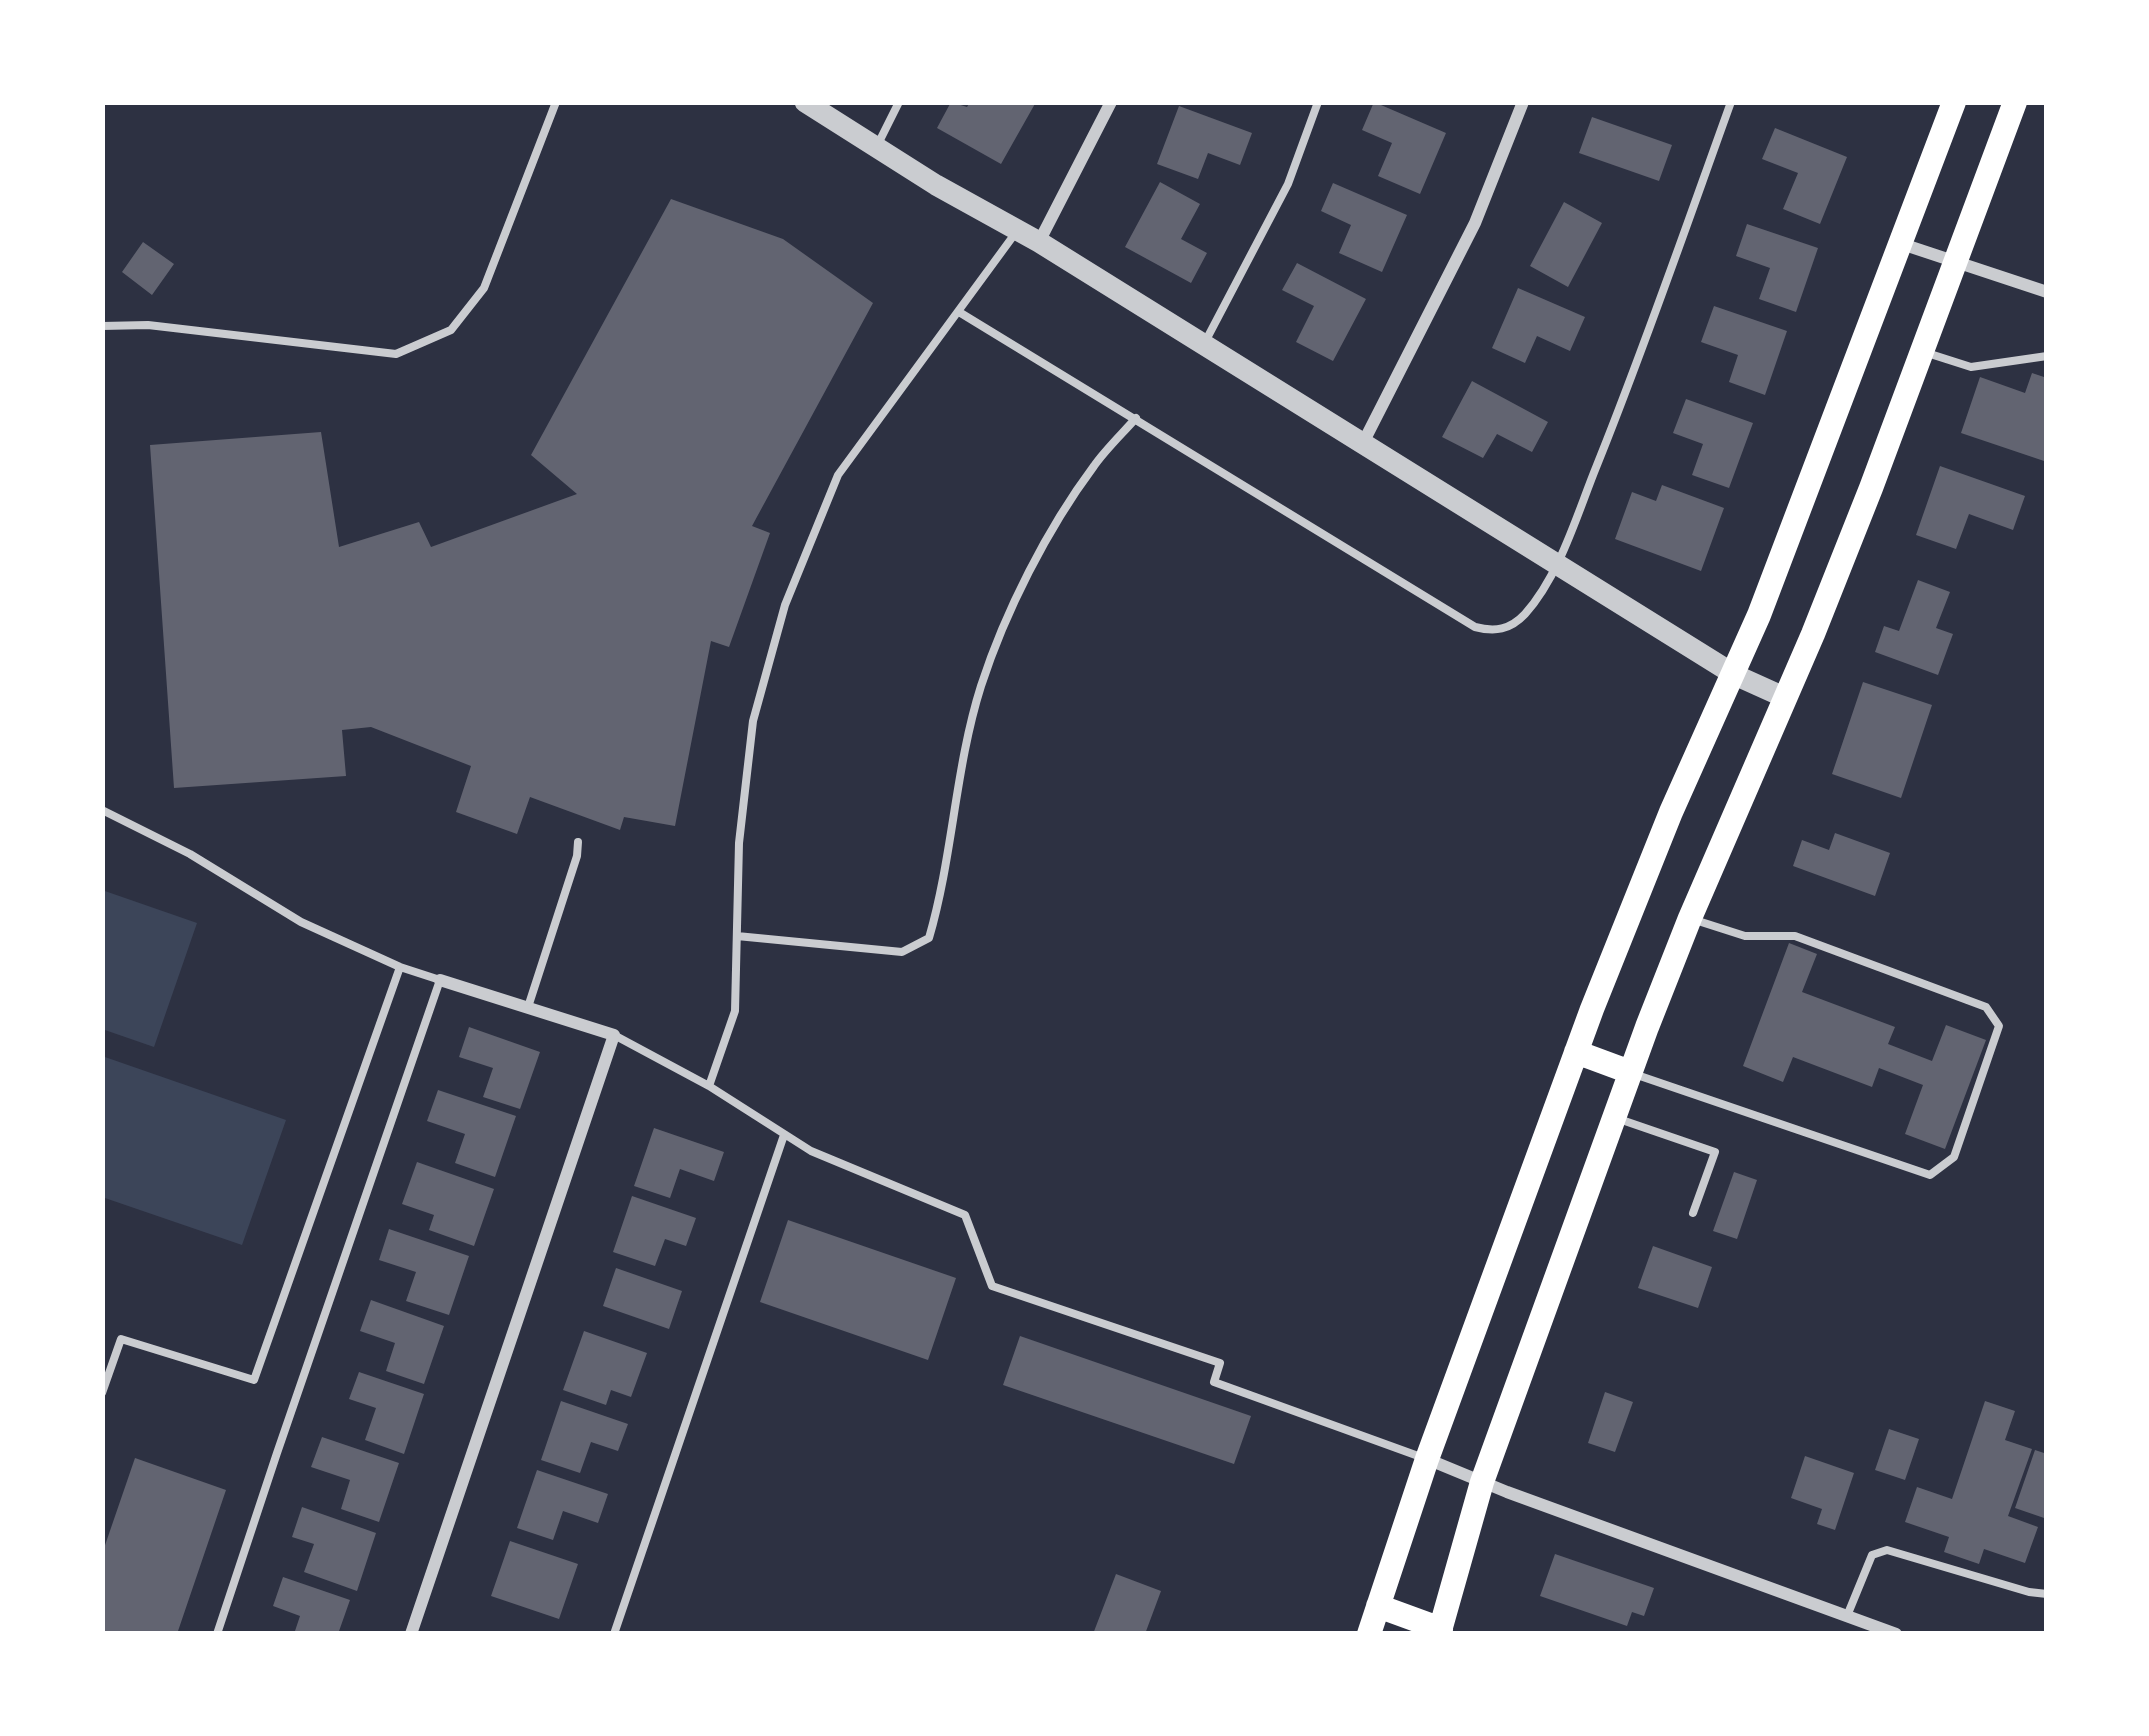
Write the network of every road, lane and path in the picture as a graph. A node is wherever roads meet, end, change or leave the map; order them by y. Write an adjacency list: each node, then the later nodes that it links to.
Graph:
1 (556, 102): 17 (lane)
2 (805, 102): 10 (street)
3 (899, 102): 10 (lane)
4 (1111, 102): 12 (street)
5 (1318, 102): 18 (lane)
6 (1523, 102): 22 (street)
7 (1731, 102): 23 (lane)
8 (1954, 102): 13 (main road)
9 (2015, 102): 14 (main road)
10 (876, 147): 11 (street)
11 (1018, 230): 12 (street); 16 (lane)
12 (1039, 242): 18 (street)
13 (1902, 244): 14 (street); 24 (main road)
14 (1956, 261): 15 (street); 19 (main road)
15 (2047, 292)
16 (959, 312): 21 (lane); 29 (lane)
17 (102, 326)
18 (1204, 344): 22 (street)
19 (1922, 352): 20 (lane); 25 (main road)
20 (2047, 356)
21 (1136, 418): 23 (lane); 29 (lane)
22 (1364, 443): 23 (street)
23 (1556, 566): 24 (street)
24 (1735, 675): 25 (street); 34 (main road)
25 (1786, 698): 28 (main road)
26 (102, 810): 30 (lane)
27 (578, 842): 32 (lane)
28 (1690, 918): 35 (main road); 35 (lane)
29 (737, 937): 36 (lane)
30 (400, 967): 31 (lane); 40 (lane)
31 (440, 980): 32 (street); 47 (lane)
32 (528, 1007): 33 (street)
33 (614, 1035): 36 (lane); 48 (street)
34 (1576, 1052): 35 (main road); 41 (main road)
35 (1630, 1072): 37 (main road)
36 (709, 1086): 38 (lane)
37 (1615, 1117): 39 (lane); 42 (main road)
38 (784, 1135): 41 (lane); 49 (lane)
39 (1694, 1213)
40 (102, 1393)
41 (1427, 1459): 42 (street); 44 (main road)
42 (1482, 1482): 45 (street); 46 (main road)
43 (2047, 1594): 45 (lane)
44 (1378, 1606): 46 (main road); 50 (main road)
45 (1847, 1616): 51 (street)
46 (1440, 1632)
47 (217, 1634)
48 (411, 1634)
49 (614, 1634)
50 (1369, 1634)
51 (1896, 1634)

